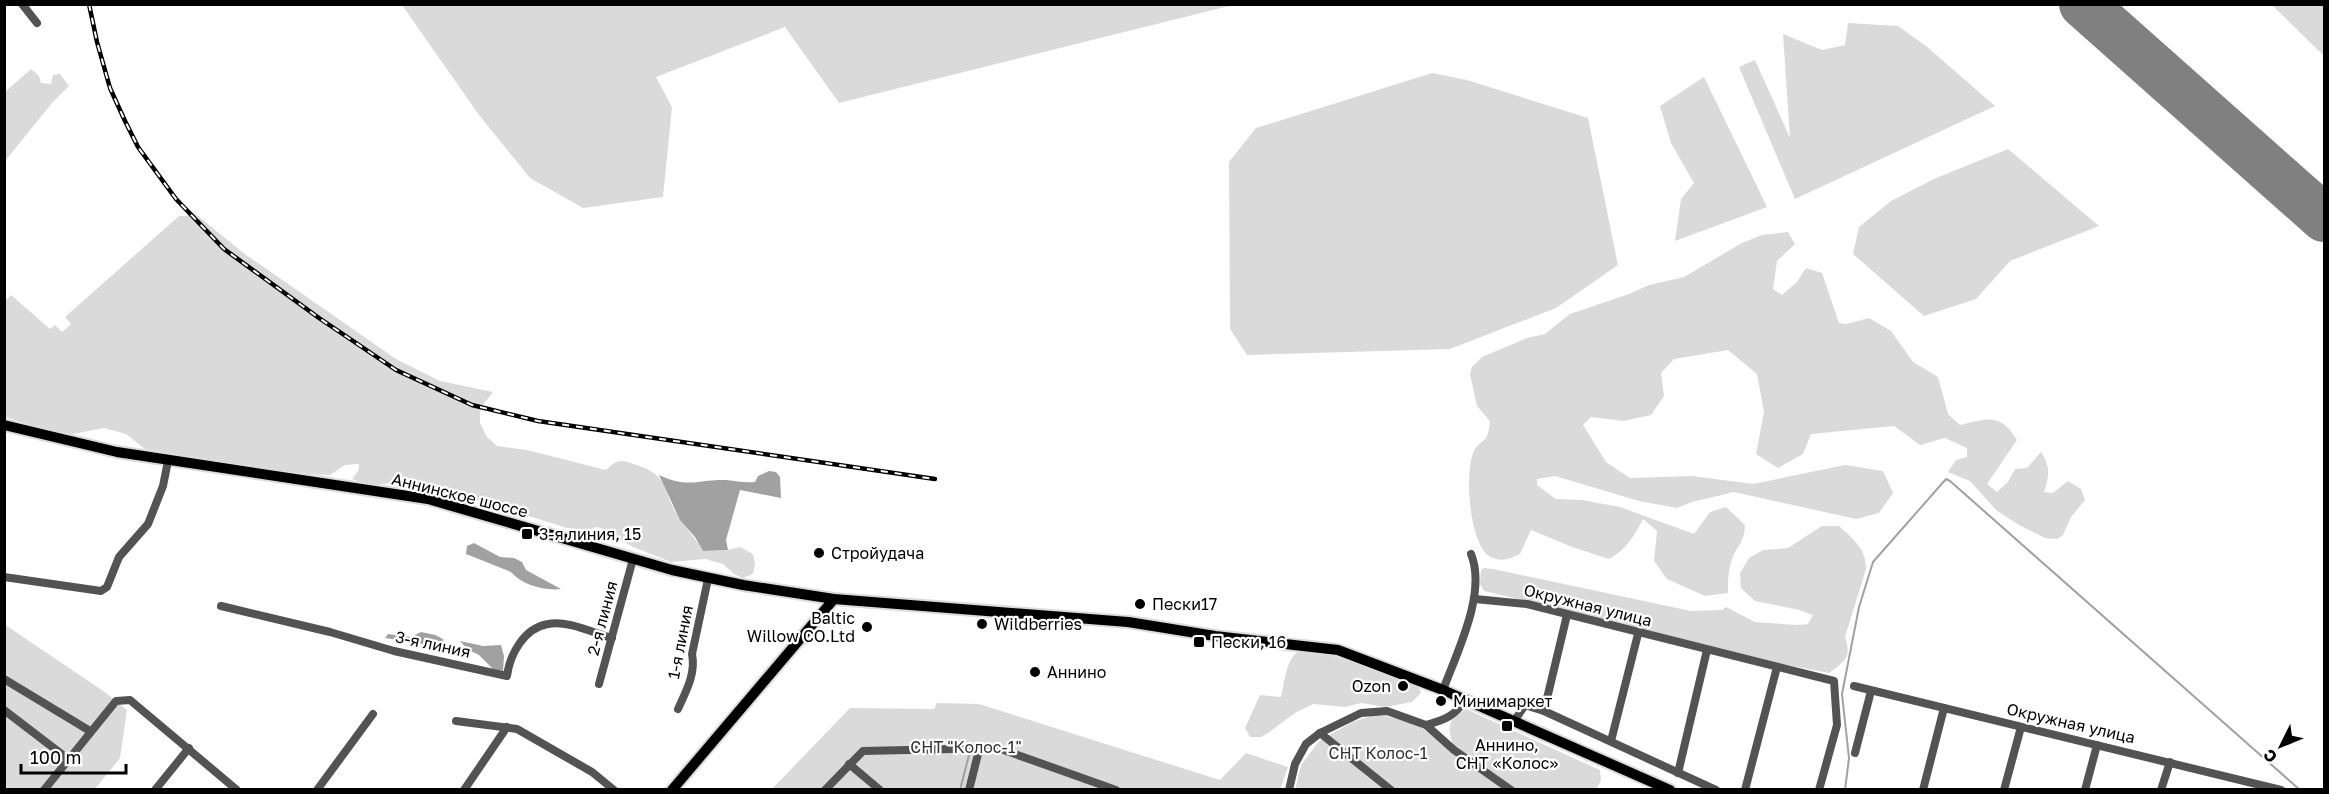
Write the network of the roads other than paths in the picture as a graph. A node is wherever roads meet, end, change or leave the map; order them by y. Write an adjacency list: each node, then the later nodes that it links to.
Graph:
1 (22, 4): 2 (street)
2 (37, 23)
3 (4, 425): 4 (main road, Аннинское шоссе)
4 (168, 461): 6 (main road, Аннинское шоссе); 7 (street)
5 (1471, 554): 10 (street)
6 (633, 559): 8 (main road, Аннинское шоссе); 14 (street, 2-я линия)
7 (4, 577)
8 (708, 579): 9 (main road, Аннинское шоссе); 24 (street, 1-я линия)
9 (834, 599): 20 (main road, Аннинское шоссе); 51 (main road)
10 (1475, 599): 12 (street, Окружная улица); 20 (street)
11 (221, 606): 14 (street, 3-я линия)
12 (1567, 615): 13 (street, Окружная улица); 26 (street)
13 (1638, 633): 15 (street, Окружная улица); 35 (street)
14 (612, 638): 18 (street, 2-я линия)
15 (1707, 650): 16 (street, Окружная улица); 43 (street)
16 (1777, 667): 61 (street); 62 (street, Окружная улица)
17 (4, 679): 33 (street)
18 (599, 684)
19 (1854, 686): 21 (street, Окружная улица)
20 (1443, 690): 22 (main road, Аннинское шоссе)
21 (1871, 691): 23 (street, Окружная улица); 39 (street)
22 (1465, 699): 28 (main road, Аннинское шоссе); 30 (street)
23 (1944, 708): 32 (street, Окружная улица); 63 (street)
24 (678, 709)
25 (4, 710): 40 (street)
26 (1544, 711): 28 (street); 35 (street)
27 (373, 714): 48 (street)
28 (1515, 720): 59 (main road, Аннинское шоссе)
29 (456, 721): 31 (street)
30 (1426, 726): 34 (street); 58 (street)
31 (507, 727): 49 (street); 50 (street)
32 (2020, 727): 36 (street, Окружная улица); 64 (street)
33 (90, 731): 37 (street); 40 (street)
34 (1320, 733): 56 (street); 57 (street)
35 (1611, 741): 43 (street)
36 (2097, 745): 41 (street, Окружная улица); 65 (street)
37 (189, 748): 46 (street); 47 (street)
38 (979, 750): 42 (street); 54 (street); 55 (street)
39 (1855, 753)
40 (68, 759): 45 (street)
41 (2170, 762): 44 (street, Окружная улица); 66 (street)
42 (849, 764): 52 (street); 53 (street)
43 (1678, 772): 60 (street)
44 (2240, 780): 67 (street); 68 (street, Окружная улица)
45 (44, 789)
46 (155, 789)
47 (237, 789)
48 (317, 789)
49 (464, 789)
50 (614, 789)
51 (672, 789)
52 (825, 789)
53 (880, 789)
54 (969, 789)
55 (1116, 789)
56 (1289, 789)
57 (1391, 789)
58 (1511, 789)
59 (1671, 789)
60 (1716, 789)
61 (1745, 789)
62 (1819, 789)
63 (1923, 789)
64 (2004, 789)
65 (2085, 789)
66 (2162, 789)
67 (2237, 789)
68 (2281, 789)

